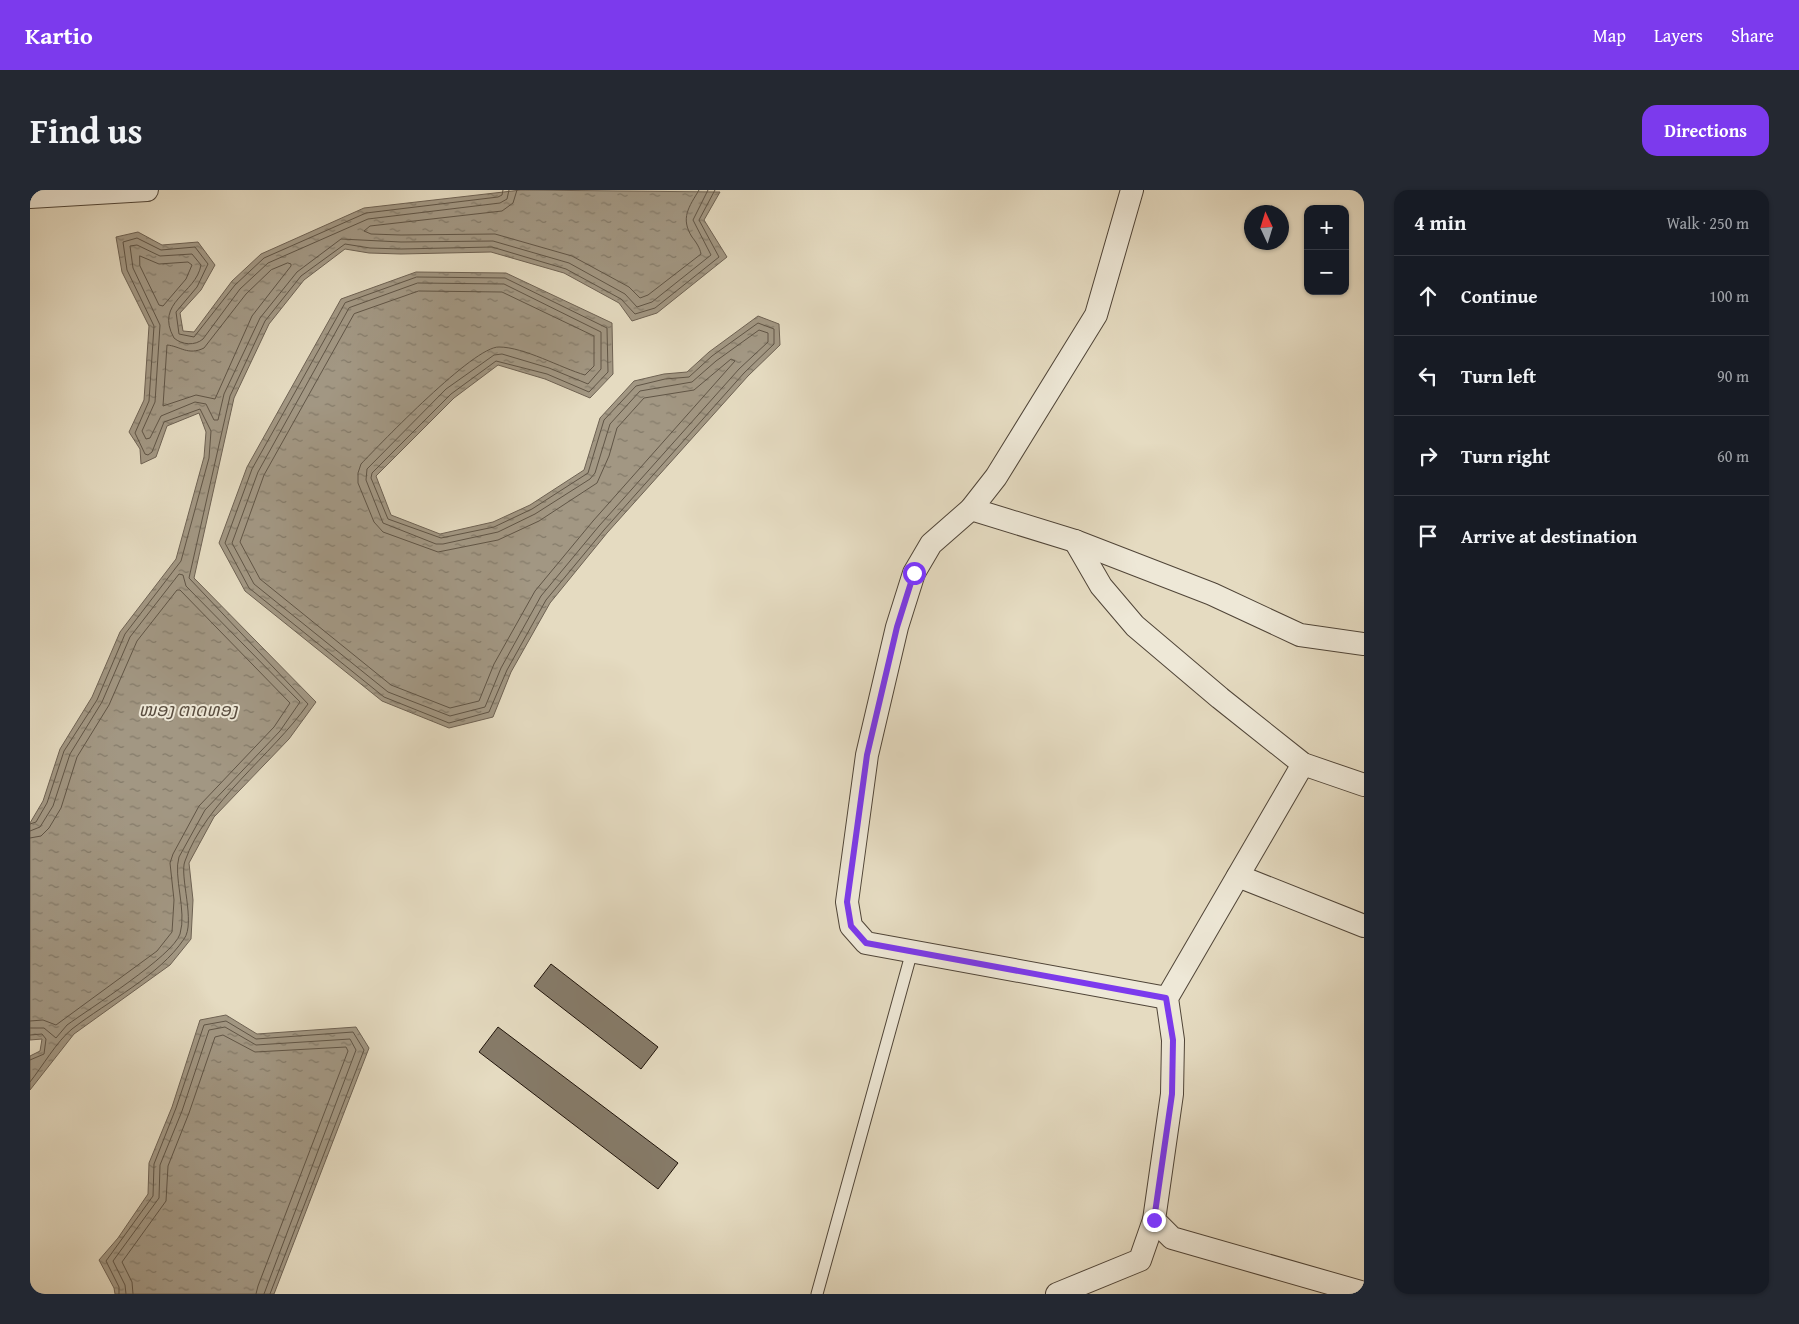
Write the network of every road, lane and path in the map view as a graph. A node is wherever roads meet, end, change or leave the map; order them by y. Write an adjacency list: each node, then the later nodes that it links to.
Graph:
1 (135, 190): 3 (street)
2 (1132, 190): 4 (street)
3 (30, 197)
4 (971, 509): 5 (street); 11 (street)
5 (1075, 540): 6 (street); 7 (street)
6 (1364, 644)
7 (1303, 764): 8 (street); 9 (street)
8 (1364, 785)
9 (1238, 876): 10 (street); 12 (street)
10 (1364, 926)
11 (912, 951): 12 (street); 15 (lane)
12 (1166, 998): 13 (street)
13 (1154, 1220): 14 (street); 16 (street)
14 (1364, 1293)
15 (817, 1294)
16 (1057, 1294)

